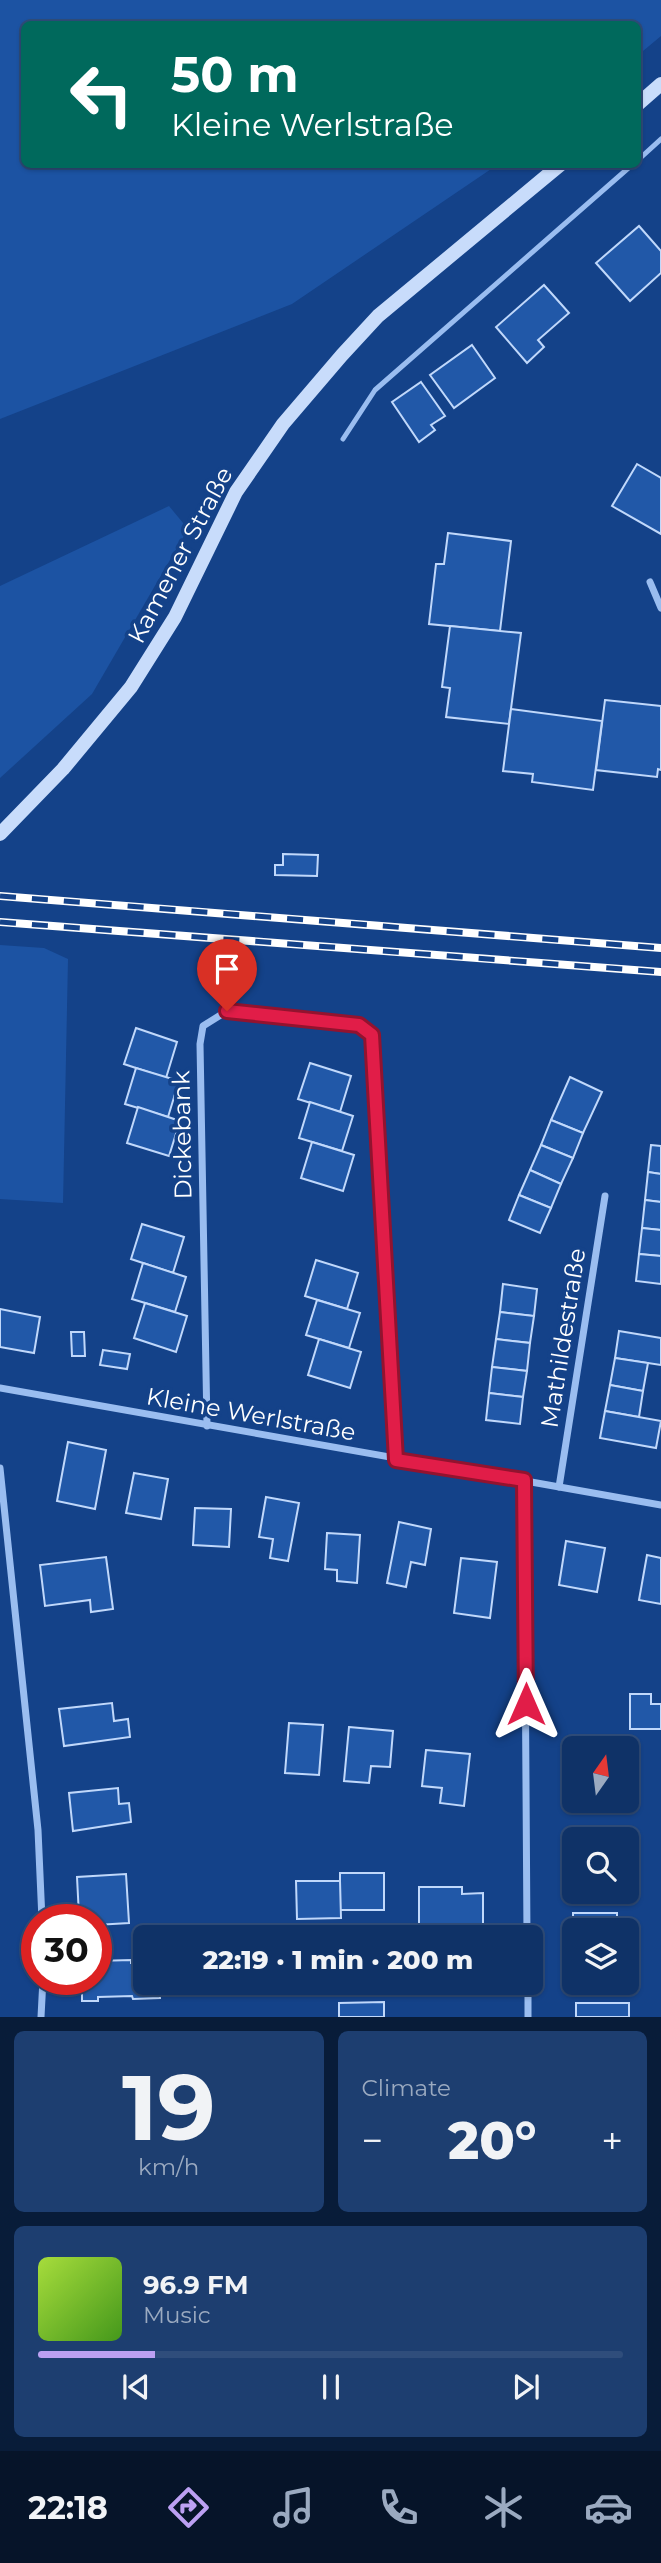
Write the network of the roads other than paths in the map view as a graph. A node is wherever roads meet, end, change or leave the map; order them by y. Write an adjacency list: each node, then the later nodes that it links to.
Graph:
1 (661, 84): 2 (main road)
2 (641, 102)
3 (661, 139): 4 (lane)
4 (641, 157)
5 (556, 168): 10 (main road, Kamener Straße)
6 (628, 168): 7 (lane)
7 (343, 439)
8 (650, 582): 9 (street)
9 (661, 608)
10 (0, 834)
11 (605, 1196): 17 (street, Mathildestraße)
12 (0, 1388): 13 (street, Kleine Werlstraße)
13 (207, 1426): 14 (street, Kleine Werlstraße); 14 (street, Dickebank)
14 (396, 1460): 16 (street, Kleine Werlstraße)
15 (0, 1468): 19 (street)
16 (524, 1480): 17 (street, Kleine Werlstraße); 20 (street)
17 (559, 1487): 18 (street, Kleine Werlstraße)
18 (661, 1505)
19 (41, 1904)
20 (527, 1925)
21 (42, 1995): 23 (street)
22 (528, 1995): 24 (street)
23 (41, 2017)
24 (528, 2017)

